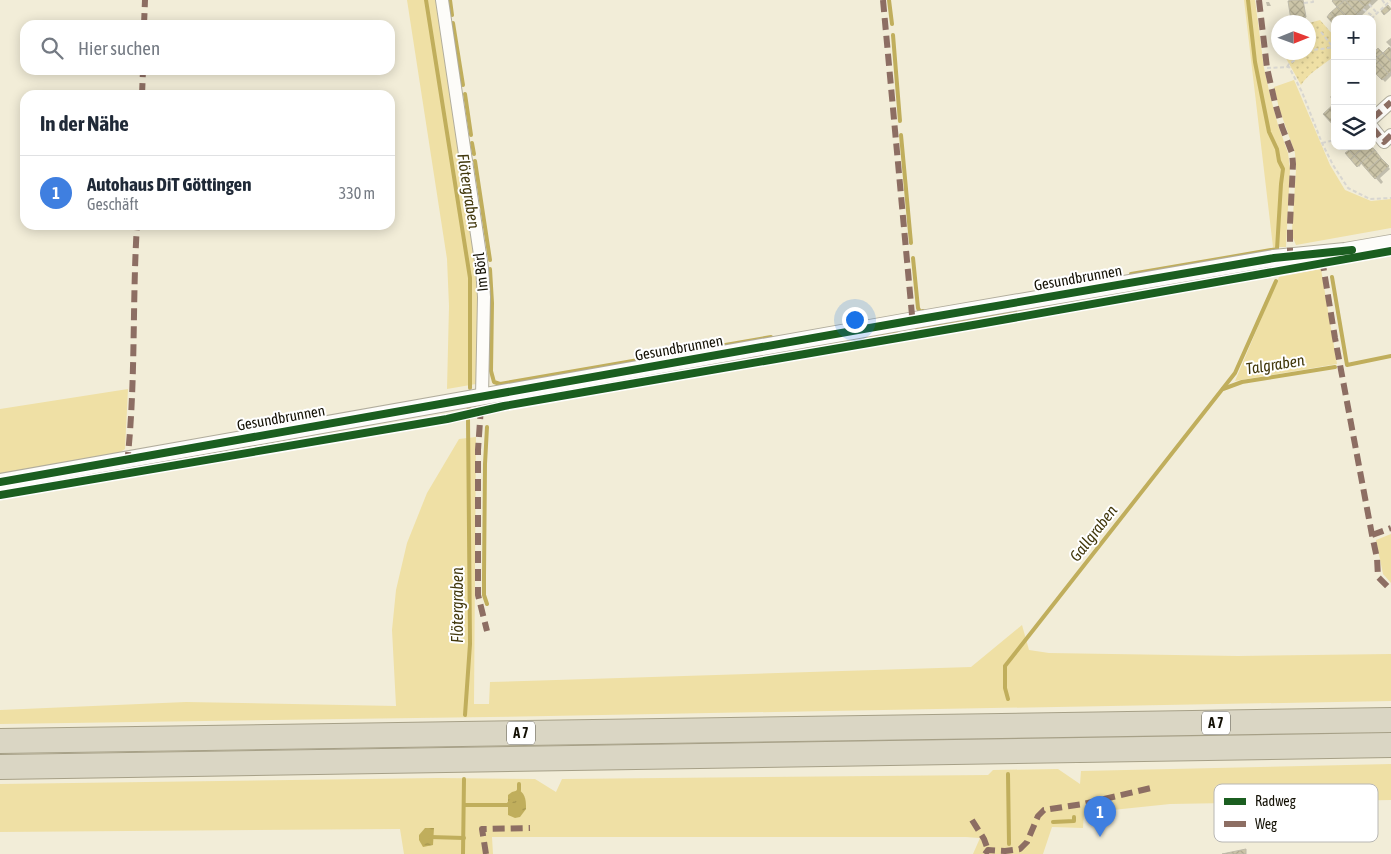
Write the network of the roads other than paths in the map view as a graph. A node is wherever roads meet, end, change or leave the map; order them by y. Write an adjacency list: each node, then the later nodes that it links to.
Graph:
1 (442, 0): 7 (street, Im Börl)
2 (1391, 102): 3 (street)
3 (1376, 115)
4 (1376, 132): 5 (street)
5 (1391, 135)
6 (1391, 243): 7 (street, Gesundbrunnen)
7 (482, 396): 8 (street, Gesundbrunnen)
8 (0, 482)
9 (1391, 720): 10 (highway, A 7)
10 (0, 741)
11 (1391, 745): 12 (highway, A 7)
12 (0, 767)

